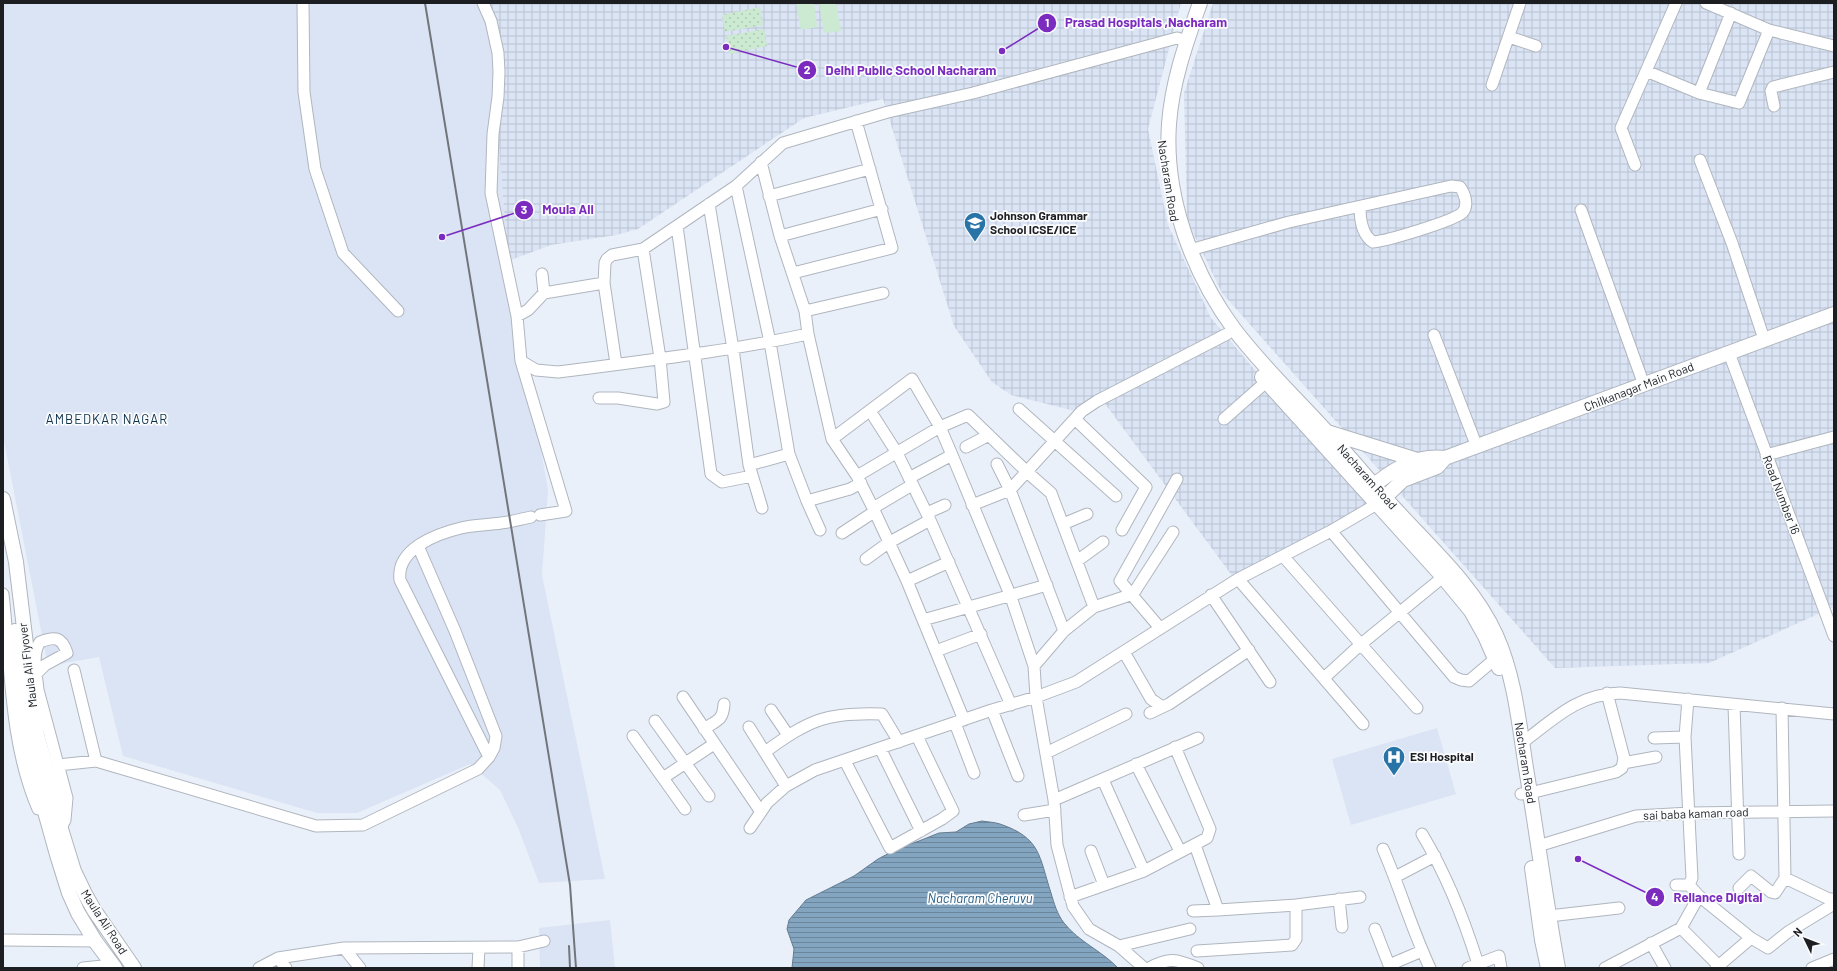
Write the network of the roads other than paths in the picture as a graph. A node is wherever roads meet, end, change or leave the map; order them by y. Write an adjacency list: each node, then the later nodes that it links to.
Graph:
1 (303, 3): 39 (street)
2 (483, 3): 42 (street)
3 (1191, 3): 11 (main road, Nacharam Road)
4 (1200, 3): 11 (main road, Nacharam Road)
5 (1520, 3): 10 (street)
6 (1676, 3): 14 (street)
7 (1706, 3): 8 (street)
8 (1732, 13): 9 (street); 17 (street)
9 (1769, 30): 13 (street); 17 (street)
10 (1509, 37): 12 (street); 16 (street)
11 (1182, 40): 19 (street); 33 (main road, Nacharam Road); 44 (main road, Nacharam Road)
12 (1536, 46)
13 (1834, 46)
14 (1646, 71): 17 (street); 22 (street)
15 (1834, 72): 18 (street)
16 (1492, 85)
17 (1699, 93)
18 (1774, 106)
19 (856, 122): 21 (street); 23 (street)
20 (1700, 160): 46 (street)
21 (761, 162): 24 (street); 25 (street)
22 (1635, 165)
23 (870, 169): 25 (street); 28 (street)
24 (736, 186): 26 (street); 47 (street)
25 (769, 196): 31 (street)
26 (709, 204): 30 (street); 48 (street)
27 (1360, 207): 27 (street); 33 (street)
28 (882, 209): 31 (street); 34 (street)
29 (1581, 210): 55 (street)
30 (677, 226): 32 (street); 49 (street)
31 (780, 236): 34 (street)
32 (643, 249): 36 (street); 51 (street)
33 (1190, 250): 62 (main road, Nacharam Road)
34 (793, 273): 40 (street)
35 (542, 274): 37 (street)
36 (604, 283): 37 (street); 53 (street)
37 (544, 293): 42 (street)
38 (883, 293): 40 (street)
39 (398, 311)
40 (805, 311): 43 (street)
41 (1834, 314): 46 (main road, Chilkanagar Main Road)
42 (517, 316): 52 (street)
43 (808, 334): 47 (street); 65 (street)
44 (1227, 334): 54 (main road, Nacharam Road); 60 (street)
45 (1434, 335): 67 (street)
46 (1764, 339): 50 (main road, Chilkanagar Main Road)
47 (770, 342): 48 (street); 70 (street)
48 (733, 349): 49 (street); 75 (street)
49 (695, 352): 51 (street); 78 (street)
50 (1729, 353): 55 (main road, Chilkanagar Main Road); 72 (street, Road Number 16)
51 (660, 358): 53 (street); 56 (street)
52 (521, 361): 53 (street); 103 (street)
53 (616, 364)
54 (1266, 382): 59 (street); 82 (main road, Nacharam Road)
55 (1644, 384): 67 (main road, Chilkanagar Main Road)
56 (599, 398)
57 (1019, 409): 66 (street)
58 (874, 417): 69 (street)
59 (1224, 419)
60 (1076, 420): 66 (street); 96 (street)
61 (940, 427): 63 (street); 65 (street); 69 (street); 71 (street)
62 (1327, 432): 74 (main road); 82 (main road, Nacharam Road)
63 (989, 435): 68 (street); 77 (street)
64 (1834, 437): 72 (street)
65 (832, 439): 80 (street)
66 (1056, 440): 77 (street); 84 (street)
67 (1477, 446): 73 (main road, Chilkanagar Main Road)
68 (966, 447)
69 (897, 453): 80 (street); 81 (street)
70 (790, 454): 75 (street); 86 (street)
71 (952, 455): 81 (street); 89 (street)
72 (1766, 455): 119 (street, Road Number 16)
73 (1445, 458): 74 (main road); 87 (main road)
74 (1417, 460): 82 (main road)
75 (749, 464): 78 (street)
76 (997, 464): 83 (street)
77 (1026, 472): 83 (street); 94 (street)
78 (752, 476): 90 (street)
79 (1177, 479): 113 (street)
80 (859, 480): 86 (street); 91 (street)
81 (910, 481): 91 (street); 93 (street)
82 (1370, 488): 87 (main road, Nacharam Road)
83 (1010, 490): 89 (street); 111 (street)
84 (1116, 496)
85 (3, 499): 185 (main road, Maula Ali Flyover)
86 (807, 501): 95 (street)
87 (1381, 501): 97 (street); 108 (main road, Nacharam Road); 162 (main road, Nacharam Road)
88 (945, 505): 93 (street)
89 (972, 505): 115 (street)
90 (762, 508)
91 (874, 510): 99 (street); 102 (street)
92 (1087, 514): 94 (street)
93 (928, 517): 102 (street); 107 (street)
94 (1063, 524): 106 (street)
95 (820, 530)
96 (1122, 530)
97 (1331, 531): 104 (street); 118 (street)
98 (1173, 532): 113 (street)
99 (842, 533)
100 (3, 539): 185 (main road, Maula Ali Flyover)
101 (1103, 542): 106 (street)
102 (888, 543): 105 (street); 110 (street)
103 (418, 546): 168 (street); 168 (street)
104 (1283, 556): 109 (street); 125 (street)
105 (866, 559)
106 (1077, 561): 116 (street)
107 (949, 562): 110 (street); 117 (street)
108 (1443, 577): 118 (street); 129 (main road, Nacharam Road)
109 (1238, 579): 114 (street); 133 (street)
110 (907, 582): 120 (street)
111 (1047, 586): 115 (street); 122 (street)
112 (3, 594): 194 (street)
113 (1133, 594): 116 (street); 121 (street)
114 (1211, 595): 121 (street); 126 (street)
115 (1012, 597): 117 (street); 130 (street)
116 (1094, 607): 122 (street)
117 (968, 608): 120 (street); 123 (street)
118 (1399, 613): 125 (street); 129 (street)
119 (1831, 619): 124 (street, Road Number 16)
120 (923, 620): 127 (street)
121 (1160, 628): 128 (street)
122 (1064, 631): 130 (street)
123 (981, 634): 127 (street); 140 (street)
124 (1834, 636)
125 (1360, 645): 133 (street); 143 (street)
126 (1248, 650): 134 (street); 142 (street)
127 (936, 651): 151 (street)
128 (1124, 652): 137 (street); 142 (street)
129 (1495, 659): 181 (main road, Nacharam Road)
130 (1034, 666): 137 (street)
131 (74, 670): 170 (street)
132 (37, 673): 175 (street)
133 (1324, 678): 152 (street)
134 (1270, 682)
135 (1607, 693): 138 (street); 162 (street); 173 (street)
136 (683, 697): 154 (street)
137 (1036, 697): 140 (street); 167 (street)
138 (1688, 699): 141 (street); 158 (street)
139 (724, 704): 154 (street)
140 (1011, 705): 146 (street)
141 (1734, 705): 144 (street); 188 (street)
142 (1161, 706): 147 (street)
143 (1418, 708)
144 (1782, 708): 149 (street); 189 (street)
145 (771, 710): 155 (street)
146 (992, 710): 151 (street); 177 (street)
147 (1150, 713)
148 (1126, 714): 167 (street)
149 (1834, 714)
150 (655, 721): 172 (street)
151 (960, 721): 157 (street); 176 (street)
152 (1363, 724)
153 (749, 727): 166 (street)
154 (704, 728): 163 (street)
155 (788, 735): 161 (street); 166 (street)
156 (633, 736): 178 (street)
157 (917, 736): 161 (street); 193 (street)
158 (1685, 737): 160 (street); 190 (street)
159 (1198, 738): 164 (street)
160 (1654, 738)
161 (899, 742): 165 (street)
162 (1522, 743): 181 (main road, Nacharam Road)
163 (714, 744): 172 (street); 187 (street)
164 (1175, 747): 174 (street); 196 (street)
165 (880, 748): 171 (street); 193 (street)
166 (765, 752): 180 (street)
167 (1046, 753): 183 (street)
168 (489, 757): 170 (street)
169 (1656, 758): 173 (street)
170 (96, 761): 175 (street)
171 (845, 761): 180 (street); 193 (street)
172 (685, 763): 178 (street); 182 (street)
173 (1623, 763): 181 (street)
174 (1136, 764): 179 (street); 200 (street)
175 (58, 765): 194 (street)
176 (974, 773)
177 (1018, 776)
178 (663, 778): 184 (street)
179 (1103, 780): 183 (street); 204 (street)
180 (786, 786): 187 (street)
181 (1526, 794): 197 (main road, Nacharam Road); 258 (main road, Nacharam Road)
182 (709, 796)
183 (1054, 805): 191 (street); 212 (street)
184 (686, 809)
185 (52, 810): 194 (main road, Maula Ali Flyover)
186 (1834, 811): 189 (street, sai baba kaman road)
187 (761, 812): 192 (street)
188 (1738, 812): 189 (street, sai baba kaman road); 190 (street, sai baba kaman road); 201 (street)
189 (1783, 812): 206 (street)
190 (1690, 813): 197 (street, sai baba kaman road); 209 (street)
191 (1024, 814)
192 (750, 828)
193 (921, 831)
194 (57, 832): 202 (main road, Maula Ali Road)
195 (1422, 834): 203 (street)
196 (1195, 845): 200 (street); 220 (street)
197 (1538, 846): 222 (main road, Nacharam Road)
198 (1383, 849): 205 (street)
199 (1091, 851): 207 (street)
200 (1180, 851): 204 (street)
201 (1739, 854)
202 (64, 856): 219 (main road, Maula Ali Road); 223 (main road, Maula Ali Road)
203 (1435, 856): 205 (street); 242 (street)
204 (1144, 871): 207 (street)
205 (1395, 877): 239 (street)
206 (1785, 878): 210 (street); 215 (street)
207 (1104, 885): 212 (street)
208 (1676, 885): 209 (street)
209 (1689, 885): 211 (street)
210 (1739, 888)
211 (1699, 896): 226 (street); 229 (street)
212 (1070, 897): 234 (street)
213 (1360, 898): 214 (street)
214 (1340, 899): 217 (street); 224 (street)
215 (1834, 899)
216 (1834, 904): 229 (street)
217 (1296, 905): 220 (street); 238 (street)
218 (1619, 908): 222 (street)
219 (94, 910): 223 (main road); 246 (main road, Maula Ali Road)
220 (1218, 910): 221 (street)
221 (1193, 911)
222 (1549, 916): 259 (main road, Nacharam Road)
223 (81, 918): 231 (main road, Maula Ali Road)
224 (1342, 927)
225 (1190, 928): 234 (street)
226 (1681, 928): 233 (street); 244 (street)
227 (3, 930): 230 (street)
228 (1375, 930): 239 (street)
229 (1751, 938): 244 (street)
230 (7, 941): 231 (street)
231 (92, 941): 243 (main road, Maula Ali Road)
232 (544, 941): 237 (street)
233 (1651, 943): 260 (street); 261 (street)
234 (1119, 946): 252 (street)
235 (344, 948): 236 (street); 240 (street); 249 (street)
236 (479, 948): 237 (street); 250 (street)
237 (518, 948): 251 (street)
238 (1196, 951)
239 (1422, 951): 255 (street)
240 (278, 958): 247 (street); 248 (street)
241 (1834, 958): 262 (street)
242 (1478, 964): 256 (street); 257 (street)
243 (110, 967): 245 (street)
244 (1719, 967)
245 (84, 968)
246 (134, 968)
247 (259, 968)
248 (286, 968)
249 (360, 968)
250 (478, 968)
251 (518, 968)
252 (1144, 968)
253 (1149, 968): 254 (street)
254 (1198, 968)
255 (1430, 968)
256 (1468, 968)
257 (1501, 968)
258 (1548, 968)
259 (1558, 968)
260 (1605, 968)
261 (1665, 968)
262 (1812, 968)

